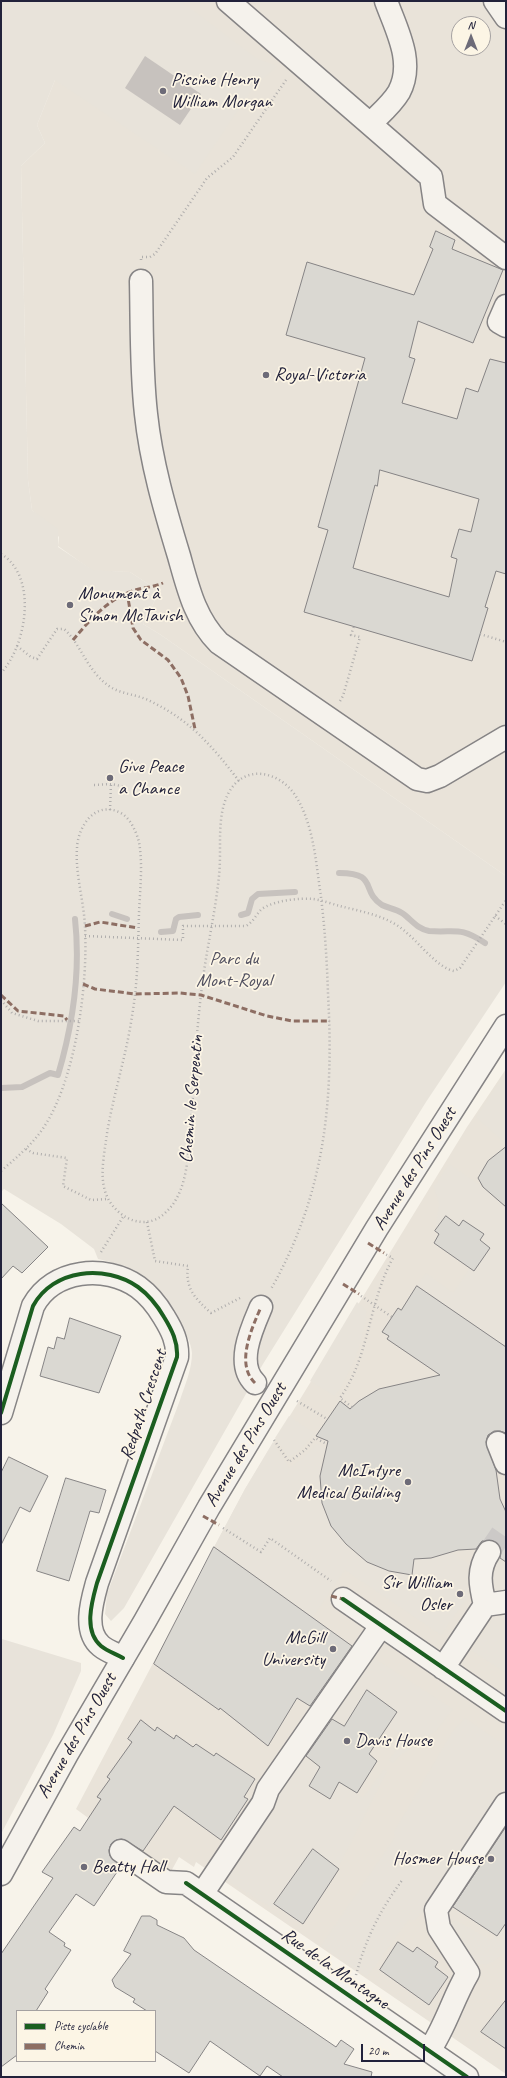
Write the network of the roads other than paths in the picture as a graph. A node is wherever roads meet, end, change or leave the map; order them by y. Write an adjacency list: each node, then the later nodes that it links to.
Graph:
1 (228, 1): 5 (street)
2 (386, 1): 5 (street)
3 (495, 1): 4 (street)
4 (506, 17)
5 (370, 124): 6 (street)
6 (506, 258)
7 (141, 273): 10 (street)
8 (506, 306): 9 (street)
9 (506, 326)
10 (506, 736)
11 (506, 1026): 21 (street, Avenue des Pins Ouest)
12 (261, 1307): 13 (street)
13 (255, 1383)
14 (1, 1413): 21 (street, Redpath Crescent)
15 (498, 1443): 16 (street)
16 (506, 1463)
17 (489, 1552): 19 (street)
18 (339, 1592): 20 (street)
19 (496, 1604): 22 (street)
20 (381, 1626): 22 (street); 27 (street)
21 (123, 1658): 26 (street, Avenue des Pins Ouest)
22 (443, 1668): 23 (street)
23 (506, 1711)
24 (506, 1804): 28 (street)
25 (121, 1851): 27 (street)
26 (1, 1874)
27 (194, 1889): 28 (street, Rue de la Montagne)
28 (429, 2051): 29 (street, Rue de la Montagne)
29 (467, 2077)

